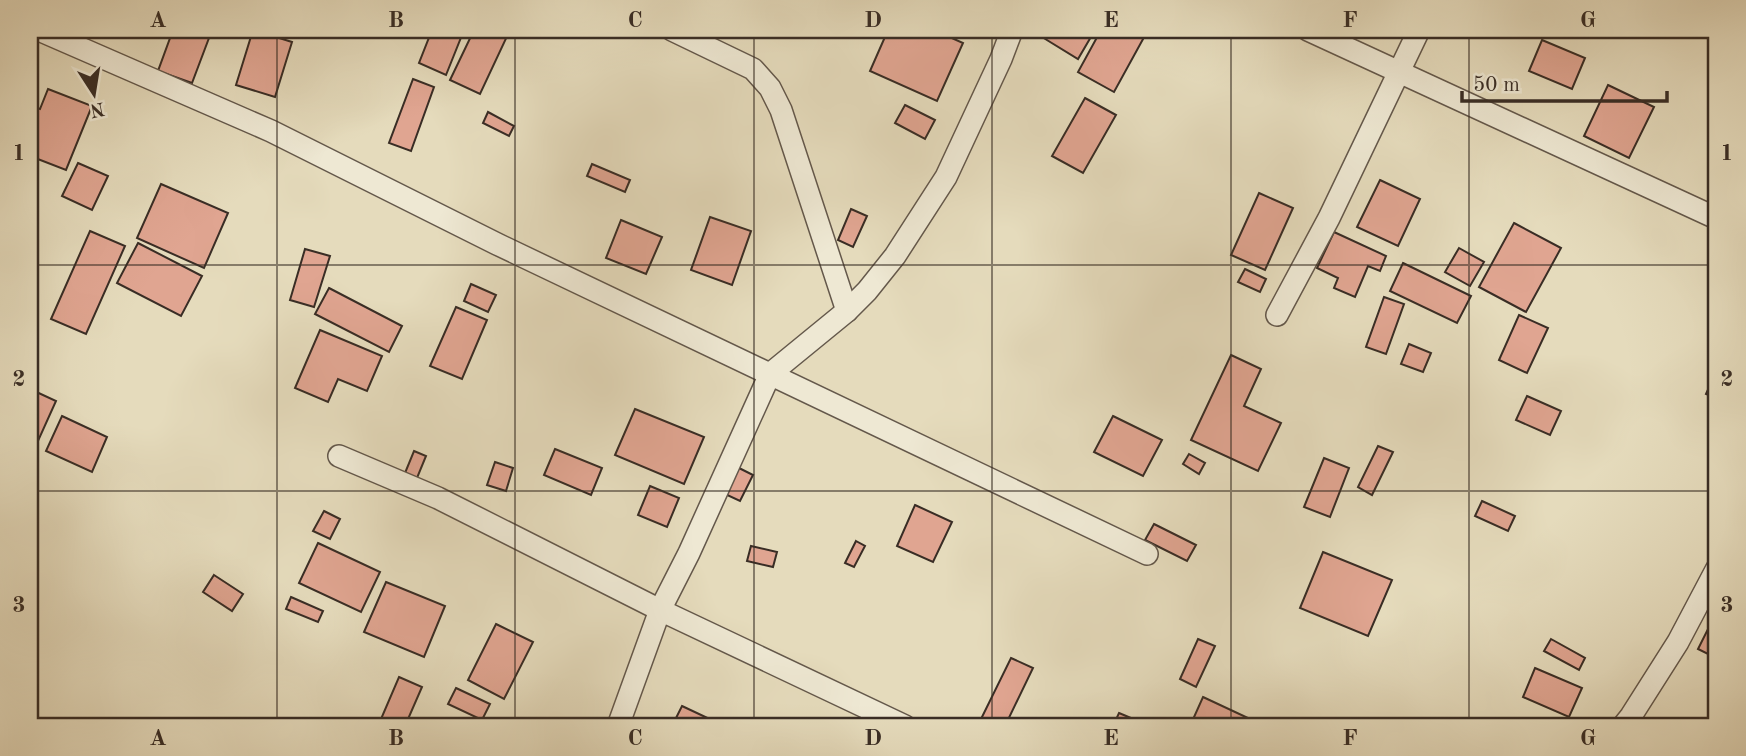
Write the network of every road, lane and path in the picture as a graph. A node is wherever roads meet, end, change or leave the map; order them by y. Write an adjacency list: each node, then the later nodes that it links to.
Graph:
1 (39, 30): 10 (street)
2 (672, 30): 8 (street)
3 (1012, 30): 8 (street)
4 (1308, 30): 6 (street)
5 (1419, 30): 6 (street)
6 (1399, 73): 7 (street); 9 (street)
7 (1716, 218)
8 (846, 311): 10 (street)
9 (1277, 315)
10 (770, 374): 12 (street); 14 (street)
11 (338, 456): 14 (street)
12 (1147, 554)
13 (1716, 570): 17 (street)
14 (660, 610): 15 (street); 16 (street)
15 (618, 726)
16 (905, 726)
17 (1623, 726)

